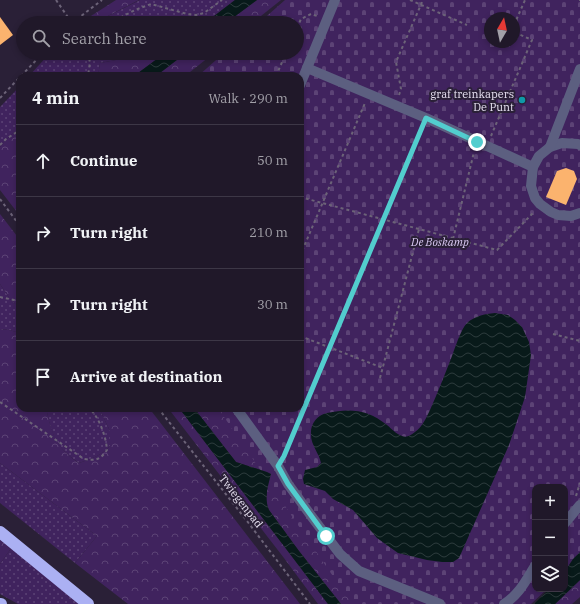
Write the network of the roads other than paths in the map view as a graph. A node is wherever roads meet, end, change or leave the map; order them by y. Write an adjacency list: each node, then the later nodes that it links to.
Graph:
1 (335, 0): 2 (lane)
2 (307, 68): 4 (lane); 7 (lane)
3 (580, 69): 6 (lane)
4 (304, 75)
5 (580, 145): 6 (lane)
6 (550, 147): 7 (lane)
7 (532, 167): 8 (lane)
8 (580, 214)
9 (239, 412): 15 (lane)
10 (580, 505): 11 (lane)
11 (568, 520)
12 (0, 532): 14 (highway)
13 (532, 571): 16 (lane)
14 (88, 604)
15 (440, 604)
16 (504, 604)

